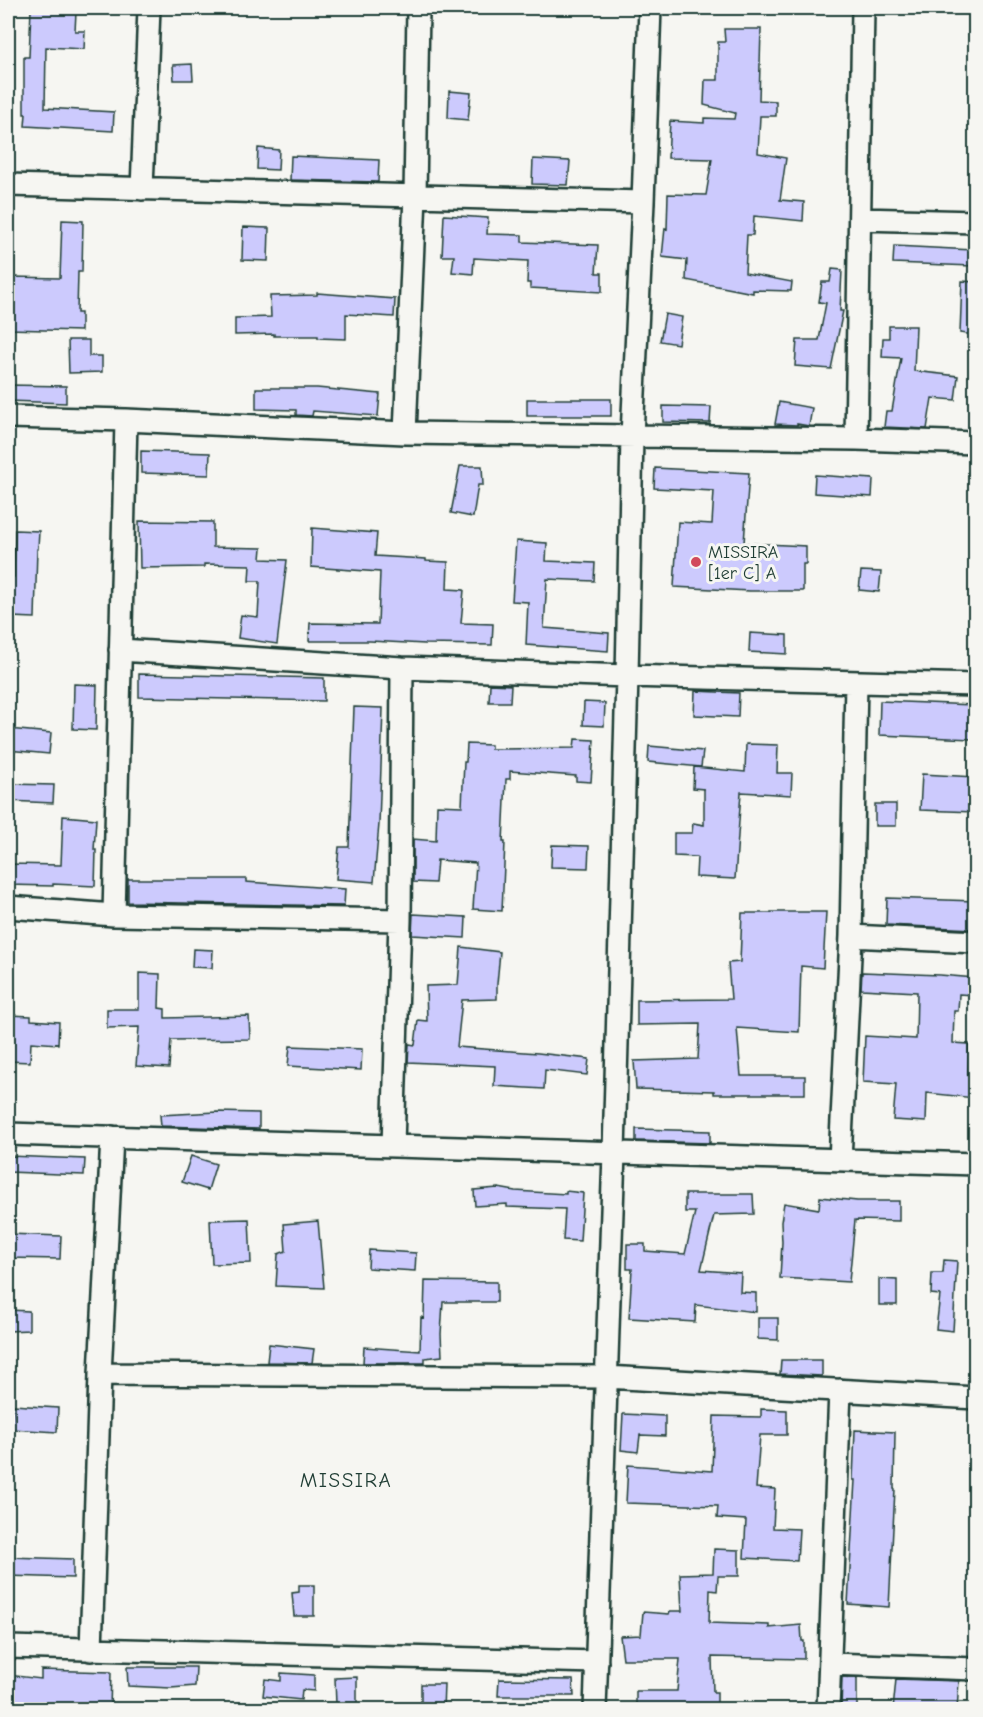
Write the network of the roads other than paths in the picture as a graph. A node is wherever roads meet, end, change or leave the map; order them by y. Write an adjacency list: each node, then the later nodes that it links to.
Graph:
1 (149, 8): 6 (street)
2 (418, 8): 7 (street)
3 (650, 8): 8 (street)
4 (863, 8): 9 (street)
5 (8, 185): 6 (street)
6 (142, 189): 7 (street)
7 (415, 196): 8 (street); 13 (street)
8 (643, 202): 14 (street)
9 (860, 219): 10 (street); 15 (street)
10 (975, 222)
11 (8, 417): 12 (street)
12 (126, 420): 13 (street); 17 (street)
13 (405, 433): 14 (street)
14 (632, 436): 15 (street); 19 (street)
15 (856, 439): 16 (street)
16 (975, 443)
17 (120, 650): 18 (street); 23 (street)
18 (402, 668): 19 (street); 24 (street)
19 (627, 676): 20 (street); 30 (street)
20 (856, 682): 21 (street); 25 (street)
21 (975, 685)
22 (8, 907): 23 (street)
23 (114, 915): 24 (street)
24 (400, 920): 29 (street)
25 (851, 936): 26 (street); 31 (street)
26 (975, 942)
27 (8, 1134): 28 (street)
28 (112, 1137): 29 (street); 33 (street)
29 (393, 1146): 30 (street)
30 (614, 1153): 31 (street); 34 (street)
31 (840, 1160): 32 (street)
32 (975, 1164)
33 (100, 1374): 34 (street); 38 (street)
34 (606, 1377): 35 (street); 39 (street)
35 (840, 1390): 36 (street); 40 (street)
36 (975, 1398)
37 (8, 1647): 38 (street)
38 (91, 1650): 39 (street)
39 (597, 1662): 42 (street)
40 (830, 1664): 41 (street); 43 (street)
41 (975, 1669)
42 (595, 1710)
43 (828, 1710)

